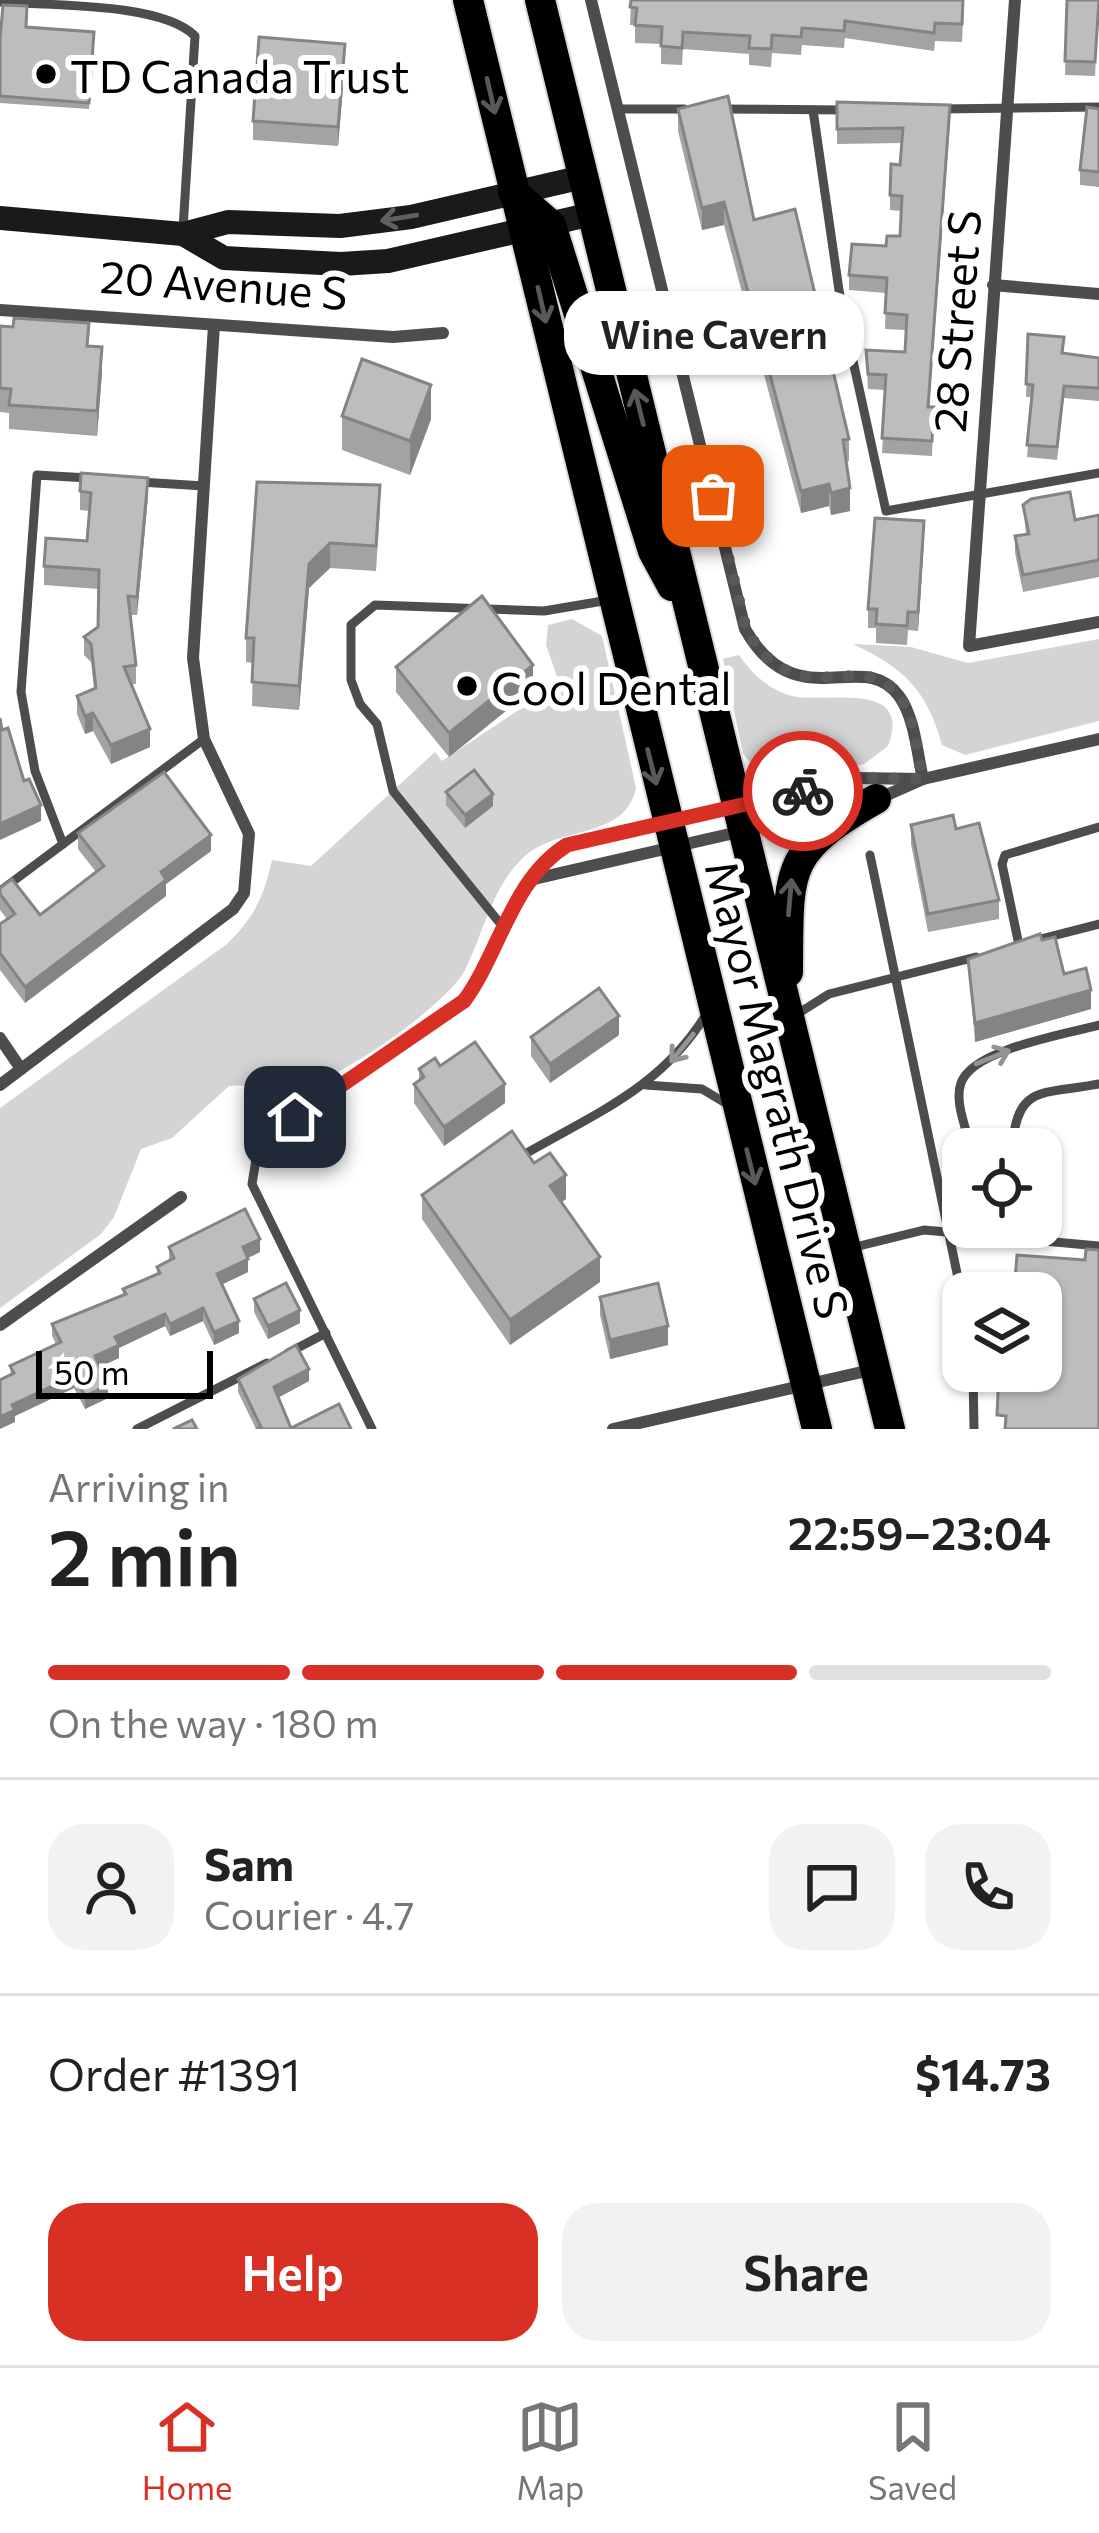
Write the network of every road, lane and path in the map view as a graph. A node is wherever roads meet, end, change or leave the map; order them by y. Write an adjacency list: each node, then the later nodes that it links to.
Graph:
1 (468, 0): 13 (main road, Mayor Magrath Drive S, one-way to 13)
2 (540, 0): 12 (main road, Mayor Magrath Drive S)
3 (591, 0): 7 (street)
4 (1015, 0): 8 (street, 28 Street S)
5 (0, 2): 17 (lane)
6 (1099, 107): 8 (lane)
7 (618, 109): 9 (lane); 33 (street)
8 (1006, 109): 11 (lane); 18 (street, 28 Street S)
9 (813, 110): 10 (lane); 27 (lane)
10 (856, 110)
11 (920, 110)
12 (583, 177): 13 (street, 20 Avenue S); 14 (main road, Mayor Magrath Drive S)
13 (513, 192): 16 (main road, Mayor Magrath Drive S); 17 (street, 20 Avenue S, one-way to 17)
14 (592, 214): 16 (street, 20 Avenue S); 30 (main road, Mayor Magrath Drive S, one-way to 14)
15 (0, 218): 17 (street, 20 Avenue S)
16 (538, 228): 17 (street, 20 Avenue S); 28 (main road, Mayor Magrath Drive S, one-way to 28); 30 (main road)
17 (183, 234)
18 (993, 285): 19 (street); 27 (street, 28 Street S)
19 (1099, 294)
20 (0, 310): 21 (street, 20 Avenue S)
21 (214, 325): 22 (street, 20 Avenue S); 26 (street)
22 (443, 333)
23 (1099, 473): 27 (lane)
24 (109, 479): 38 (lane)
25 (132, 481): 26 (lane)
26 (204, 486): 31 (street)
27 (979, 495): 29 (street, 28 Street S)
28 (611, 600): 37 (main road, Mayor Magrath Drive S, one-way to 37); 43 (lane)
29 (1099, 622)
30 (694, 625): 35 (main road, Mayor Magrath Drive S)
31 (204, 740): 38 (lane); 50 (street)
32 (1098, 742): 33 (street)
33 (923, 779): 34 (street); 35 (street)
34 (876, 800): 35 (street); 47 (main road, one-way to 34)
35 (739, 820): 37 (street); 37 (street); 47 (main road, Mayor Magrath Drive S)
36 (1099, 827): 44 (lane)
37 (669, 836): 40 (street); 40 (street); 46 (main road, Mayor Magrath Drive S)
38 (63, 844): 41 (lane)
39 (870, 855): 45 (lane)
40 (534, 879): 43 (street)
41 (0, 891)
42 (1099, 924): 44 (lane)
43 (503, 927): 57 (street)
44 (1019, 945): 45 (lane)
45 (896, 978): 47 (lane); 60 (lane)
46 (711, 1006): 53 (lane, one-way to 53); 54 (main road, Mayor Magrath Drive S)
47 (788, 1016): 64 (main road, Mayor Magrath Drive S)
48 (1099, 1024): 55 (lane, one-way to 48)
49 (0, 1038): 50 (street)
50 (21, 1069): 52 (street)
51 (1099, 1084): 56 (lane)
52 (0, 1085)
53 (646, 1085): 54 (lane); 58 (lane)
54 (737, 1110): 68 (main road, Mayor Magrath Drive S, one-way to 68)
55 (966, 1128)
56 (1014, 1128)
57 (259, 1141): 66 (lane)
58 (525, 1154)
59 (181, 1197): 65 (street)
60 (942, 1198)
61 (942, 1231): 64 (lane)
62 (1062, 1240): 63 (lane)
63 (1099, 1246)
64 (845, 1249): 67 (main road, Mayor Magrath Drive S)
65 (0, 1325)
66 (326, 1334): 70 (lane); 71 (lane)
67 (875, 1370): 68 (street); 74 (main road, Mayor Magrath Drive S)
68 (806, 1385): 72 (street); 73 (main road, Mayor Magrath Drive S)
69 (973, 1392): 75 (lane)
70 (137, 1429)
71 (372, 1429)
72 (613, 1429)
73 (817, 1429)
74 (890, 1429)
75 (974, 1429)

